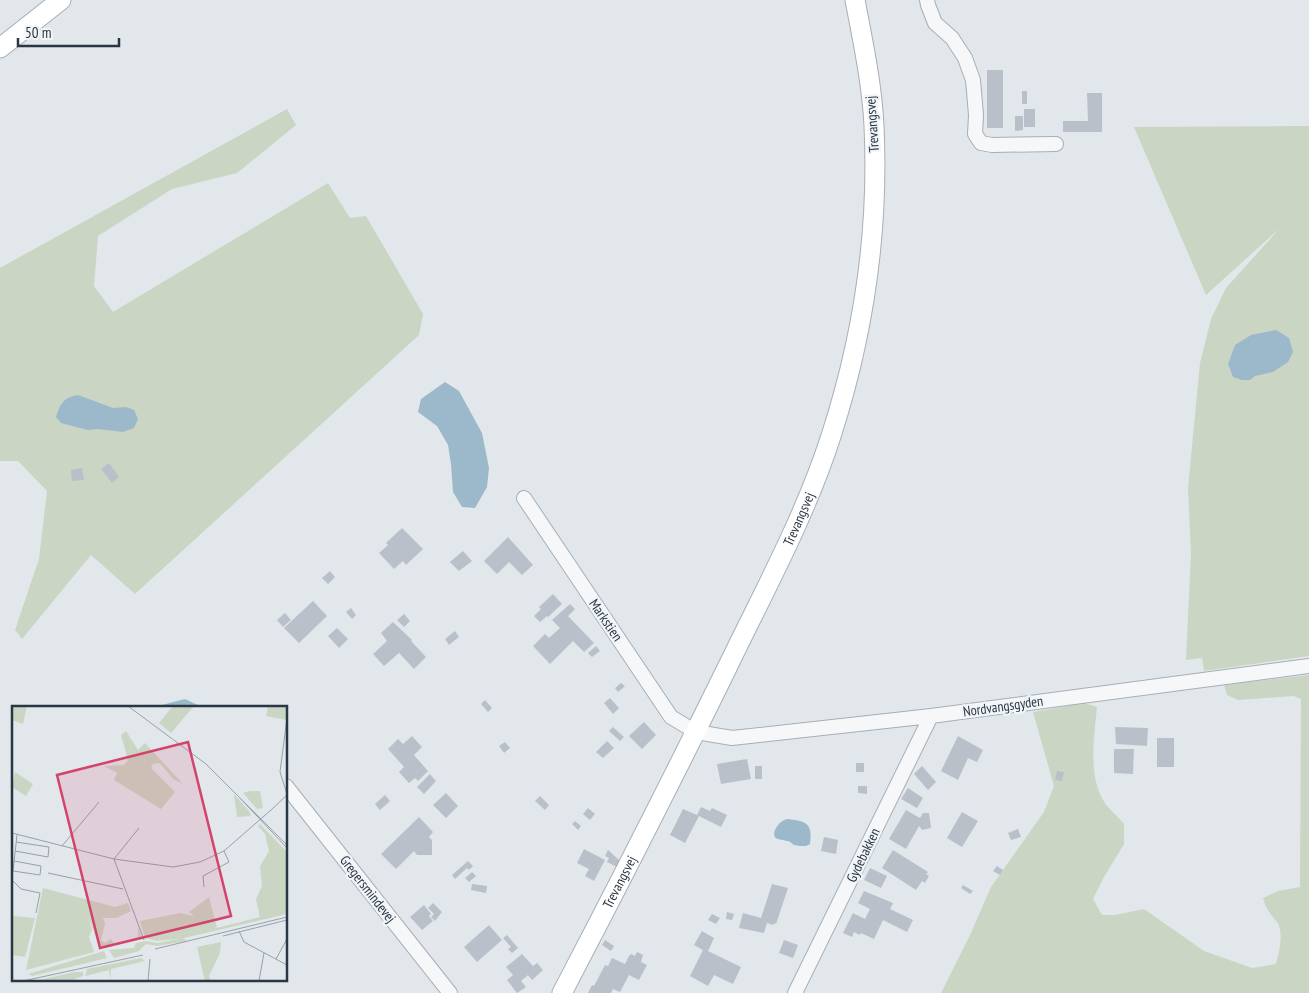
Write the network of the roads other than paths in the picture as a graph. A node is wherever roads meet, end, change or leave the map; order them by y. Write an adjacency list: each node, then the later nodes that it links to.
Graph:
1 (61, 0): 4 (street)
2 (855, 0): 9 (street, Trevangsvej)
3 (928, 0): 5 (street)
4 (0, 48)
5 (1056, 144)
6 (524, 498): 9 (street, Markstien)
7 (1309, 666): 8 (street, Nordvangsgyden)
8 (931, 716): 9 (street, Nordvangsgyden); 13 (street, Gydebakken)
9 (696, 732): 12 (street, Trevangsvej)
10 (288, 789): 11 (street, Gregersmindevej)
11 (450, 993)
12 (562, 993)
13 (795, 993)

